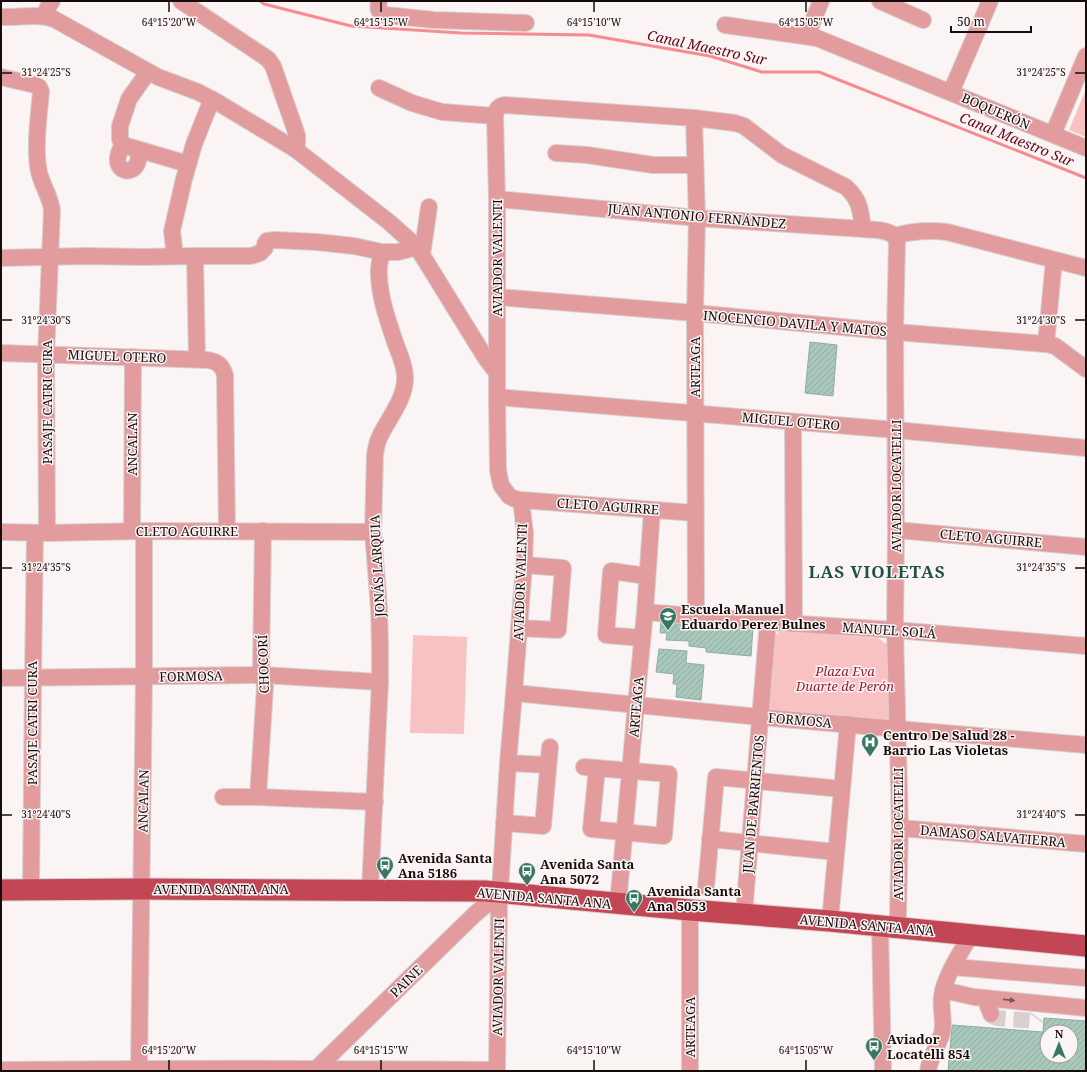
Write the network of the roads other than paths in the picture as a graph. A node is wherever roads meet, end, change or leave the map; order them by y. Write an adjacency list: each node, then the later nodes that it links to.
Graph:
1 (181, 1): 23 (street)
2 (379, 1): 9 (street)
3 (821, 1): 11 (street)
4 (880, 1): 8 (street)
5 (990, 1): 16 (street)
6 (48, 6): 7 (street); 13 (street)
7 (1, 17)
8 (923, 20)
9 (526, 24)
10 (725, 25): 11 (street, BOQUERÓN)
11 (807, 36): 16 (street, BOQUERÓN)
12 (1086, 56): 20 (street)
13 (148, 72): 17 (street); 21 (street)
14 (1, 77): 37 (street, PASAJE CATRI CURA)
15 (379, 88): 18 (street)
16 (951, 92): 20 (street, BOQUERÓN)
17 (212, 99): 23 (street); 26 (street)
18 (497, 111): 19 (street); 28 (street, AVIADOR VALENTI)
19 (694, 118): 27 (street, ARTEAGA); 31 (street)
20 (1053, 134): 22 (street, BOQUERÓN)
21 (123, 145): 24 (street); 24 (street)
22 (1086, 148)
23 (295, 149): 33 (street)
24 (138, 150): 26 (street)
25 (556, 153): 27 (street)
26 (188, 164): 35 (street)
27 (695, 165): 30 (street, ARTEAGA)
28 (497, 198): 30 (street, JUAN ANTONIO FERNÁNDEZ); 41 (street, AVIADOR VALENTI)
29 (429, 207): 33 (street)
30 (696, 218): 31 (street, JUAN ANTONIO FERNÁNDEZ); 42 (street, ARTEAGA)
31 (863, 229): 32 (street, JUAN ANTONIO FERNÁNDEZ)
32 (895, 236): 39 (street); 43 (street, AVIADOR LOCATELLI)
33 (420, 251): 34 (street); 50 (street)
34 (382, 252): 36 (street); 64 (street, JONÁS LARQUIA)
35 (175, 256): 36 (street); 37 (street)
36 (195, 256): 48 (street)
37 (50, 257): 38 (street); 46 (street, PASAJE CATRI CURA)
38 (1, 258)
39 (1054, 260): 40 (street); 44 (street)
40 (1086, 268)
41 (497, 297): 42 (street, INOCENCIO DAVILA Y MATOS); 50 (street, AVIADOR VALENTI)
42 (695, 313): 43 (street, INOCENCIO DAVILA Y MATOS); 52 (street, ARTEAGA)
43 (895, 332): 44 (street, INOCENCIO DAVILA Y MATOS); 54 (street, AVIADOR LOCATELLI)
44 (1046, 344): 49 (street, INOCENCIO DAVILA Y MATOS)
45 (1, 353): 46 (street, MIGUEL OTERO)
46 (46, 354): 47 (street, MIGUEL OTERO); 65 (street, PASAJE CATRI CURA)
47 (133, 356): 48 (street, MIGUEL OTERO); 60 (street, ANCALAN)
48 (197, 359): 61 (street, MIGUEL OTERO)
49 (1086, 369)
50 (497, 373): 51 (street, AVIADOR VALENTI)
51 (497, 397): 52 (street, MIGUEL OTERO); 56 (street, AVIADOR VALENTI)
52 (695, 413): 53 (street, MIGUEL OTERO); 58 (street, ARTEAGA)
53 (793, 422): 54 (street, MIGUEL OTERO); 72 (street)
54 (896, 430): 55 (street, MIGUEL OTERO); 59 (street, AVIADOR LOCATELLI)
55 (1086, 448)
56 (522, 500): 57 (street, CLETO AGUIRRE); 67 (street, AVIADOR VALENTI)
57 (652, 510): 58 (street, CLETO AGUIRRE); 68 (street, ARTEAGA)
58 (695, 512): 70 (street, ARTEAGA)
59 (896, 530): 66 (street, CLETO AGUIRRE); 74 (street, AVIADOR LOCATELLI)
60 (138, 531): 61 (street, CLETO AGUIRRE); 65 (street, CLETO AGUIRRE); 78 (street, ANCALAN)
61 (226, 531): 62 (street, CLETO AGUIRRE)
62 (263, 531): 64 (street, CLETO AGUIRRE); 77 (street, CHOCORÍ)
63 (1, 532): 65 (street, CLETO AGUIRRE)
64 (374, 532): 81 (street, JONÁS LARQUIA)
65 (41, 533): 80 (street, PASAJE CATRI CURA)
66 (1086, 547)
67 (524, 565): 73 (street, AVIADOR VALENTI); 73 (street)
68 (647, 576): 69 (street, ARTEAGA); 75 (street)
69 (645, 612): 70 (street, MANUEL SOLÁ); 75 (street, ARTEAGA)
70 (696, 616): 71 (street, MANUEL SOLÁ)
71 (768, 622): 72 (street, MANUEL SOLÁ); 84 (street, JUAN DE BARRIENTOS)
72 (794, 624): 74 (street, MANUEL SOLÁ)
73 (519, 628): 82 (street, AVIADOR VALENTI)
74 (895, 630): 76 (street, MANUEL SOLÁ); 86 (street, AVIADOR LOCATELLI)
75 (642, 638): 83 (street, ARTEAGA)
76 (1086, 646)
77 (263, 675): 78 (street, FORMOSA); 81 (street, FORMOSA); 95 (street, CHOCORÍ)
78 (144, 676): 80 (street, FORMOSA); 105 (street, ANCALAN)
79 (1, 678): 80 (street, FORMOSA)
80 (32, 678): 107 (street, PASAJE CATRI CURA)
81 (380, 682): 96 (street, JONÁS LARQUIA)
82 (514, 694): 83 (street, FORMOSA); 89 (street, AVIADOR VALENTI)
83 (636, 705): 84 (street, FORMOSA); 91 (street, ARTEAGA)
84 (760, 717): 85 (street, FORMOSA); 92 (street, JUAN DE BARRIENTOS)
85 (848, 724): 86 (street, FORMOSA); 93 (street)
86 (897, 728): 87 (street, FORMOSA); 98 (street, AVIADOR LOCATELLI)
87 (1086, 745)
88 (550, 746): 90 (street)
89 (508, 763): 90 (street); 97 (street, AVIADOR VALENTI)
90 (548, 765): 97 (street)
91 (630, 771): 99 (street, ARTEAGA); 99 (street); 99 (street)
92 (755, 781): 93 (street); 100 (street); 101 (street, JUAN DE BARRIENTOS)
93 (842, 789): 103 (street)
94 (223, 797): 95 (street)
95 (258, 798): 96 (street)
96 (374, 802): 108 (street, JONÁS LARQUIA)
97 (504, 823): 109 (street, AVIADOR VALENTI)
98 (900, 828): 102 (street, DAMASO SALVATIERRA); 114 (street, AVIADOR LOCATELLI)
99 (624, 833): 110 (street, ARTEAGA)
100 (710, 839): 101 (street); 104 (street)
101 (750, 843): 103 (street); 112 (street, JUAN DE BARRIENTOS)
102 (1086, 844)
103 (836, 852): 113 (street)
104 (706, 887)
105 (142, 889): 107 (main road, AVENIDA SANTA ANA); 108 (main road, AVENIDA SANTA ANA); 124 (street, ANCALAN)
106 (1, 890): 107 (main road, AVENIDA SANTA ANA)
107 (32, 890)
108 (370, 890): 109 (main road, AVENIDA SANTA ANA)
109 (500, 893): 110 (main road, AVENIDA SANTA ANA); 125 (street, PAINE); 126 (street, AVIADOR VALENTI)
110 (618, 904): 111 (main road, AVENIDA SANTA ANA)
111 (690, 910): 112 (main road, AVENIDA SANTA ANA); 128 (street, ARTEAGA)
112 (744, 914): 113 (main road, AVENIDA SANTA ANA)
113 (830, 921): 114 (main road, AVENIDA SANTA ANA)
114 (887, 927): 115 (main road, AVENIDA SANTA ANA); 129 (street, AVIADOR LOCATELLI)
115 (971, 934): 116 (main road, AVENIDA SANTA ANA); 117 (street)
116 (1086, 946)
117 (953, 967): 118 (street); 119 (street)
118 (1086, 978)
119 (943, 990): 120 (street); 130 (street)
120 (985, 998): 121 (street, one-way to 121); 122 (street)
121 (1086, 1008)
122 (991, 1014)
123 (1, 1070): 127 (street)
124 (139, 1070): 125 (street); 127 (street)
125 (324, 1070): 126 (street)
126 (497, 1070)
127 (51, 1071)
128 (690, 1071)
129 (883, 1071)
130 (928, 1071)

